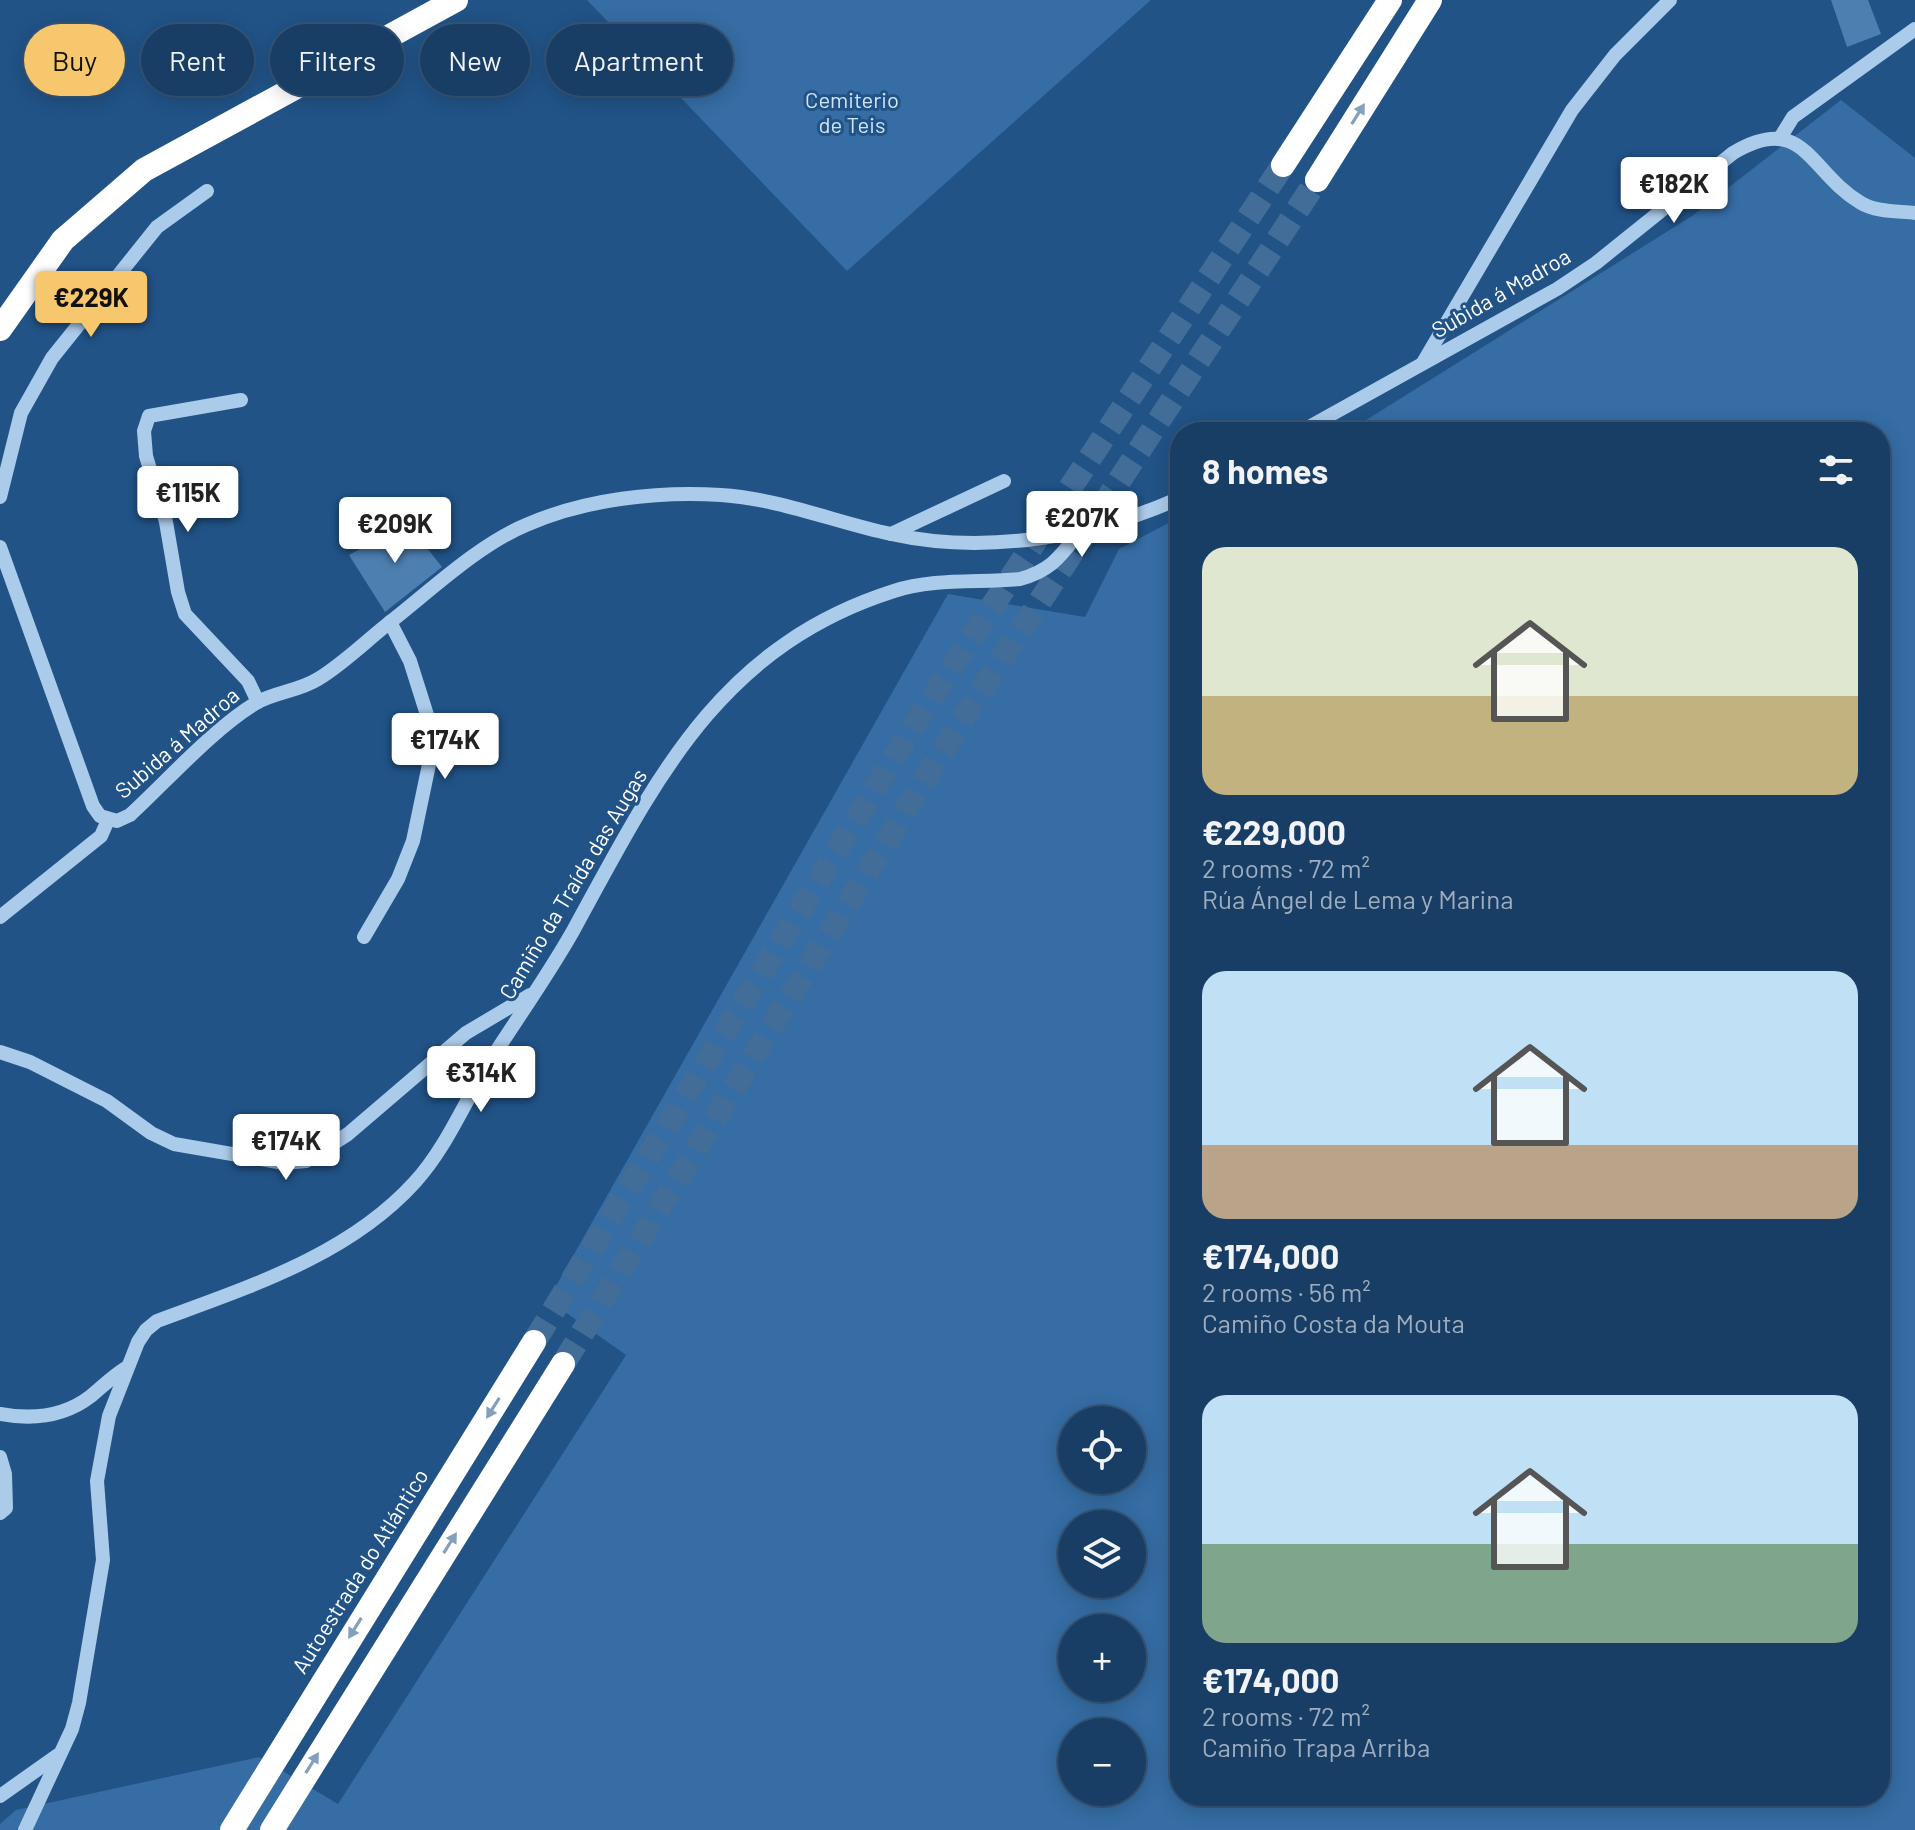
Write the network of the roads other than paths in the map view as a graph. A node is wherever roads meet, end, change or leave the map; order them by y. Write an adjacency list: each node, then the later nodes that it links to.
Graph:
1 (456, 0): 11 (highway)
2 (1390, 0): 7 (highway)
3 (1430, 0): 8 (highway, one-way to 3)
4 (1670, 0): 12 (street)
5 (1915, 29): 6 (street)
6 (1780, 138): 10 (street); 12 (street, Subida á Madroa)
7 (1283, 165)
8 (1317, 180)
9 (207, 191): 16 (street)
10 (1915, 213)
11 (0, 329)
12 (1424, 361): 14 (street, Subida á Madroa)
13 (241, 400): 22 (street)
14 (1317, 422)
15 (1004, 481): 19 (street)
16 (0, 497)
17 (1170, 502): 18 (street, Subida á Madroa)
18 (1082, 529): 19 (street, Subida á Madroa); 26 (street, Camiño da Traída das Augas)
19 (891, 534): 21 (street, Subida á Madroa)
20 (0, 547): 23 (street, Subida á Madroa)
21 (390, 622): 22 (street, Subida á Madroa); 25 (street)
22 (258, 702): 23 (street, Subida á Madroa)
23 (108, 820): 24 (street)
24 (0, 917)
25 (364, 937)
26 (536, 991): 27 (street); 30 (street, Camiño da Traída das Augas)
27 (0, 1052)
28 (534, 1342): 37 (highway, Autoestrada do Atlántico, one-way to 37)
29 (563, 1364): 38 (highway, one-way to 29)
30 (127, 1367): 31 (street); 34 (street, Camiño da Traída das Augas)
31 (0, 1414)
32 (0, 1457): 33 (street)
33 (0, 1513)
34 (62, 1753): 35 (street); 36 (street, Camiño da Traída das Augas)
35 (0, 1796)
36 (25, 1830)
37 (232, 1830)
38 (272, 1830)

